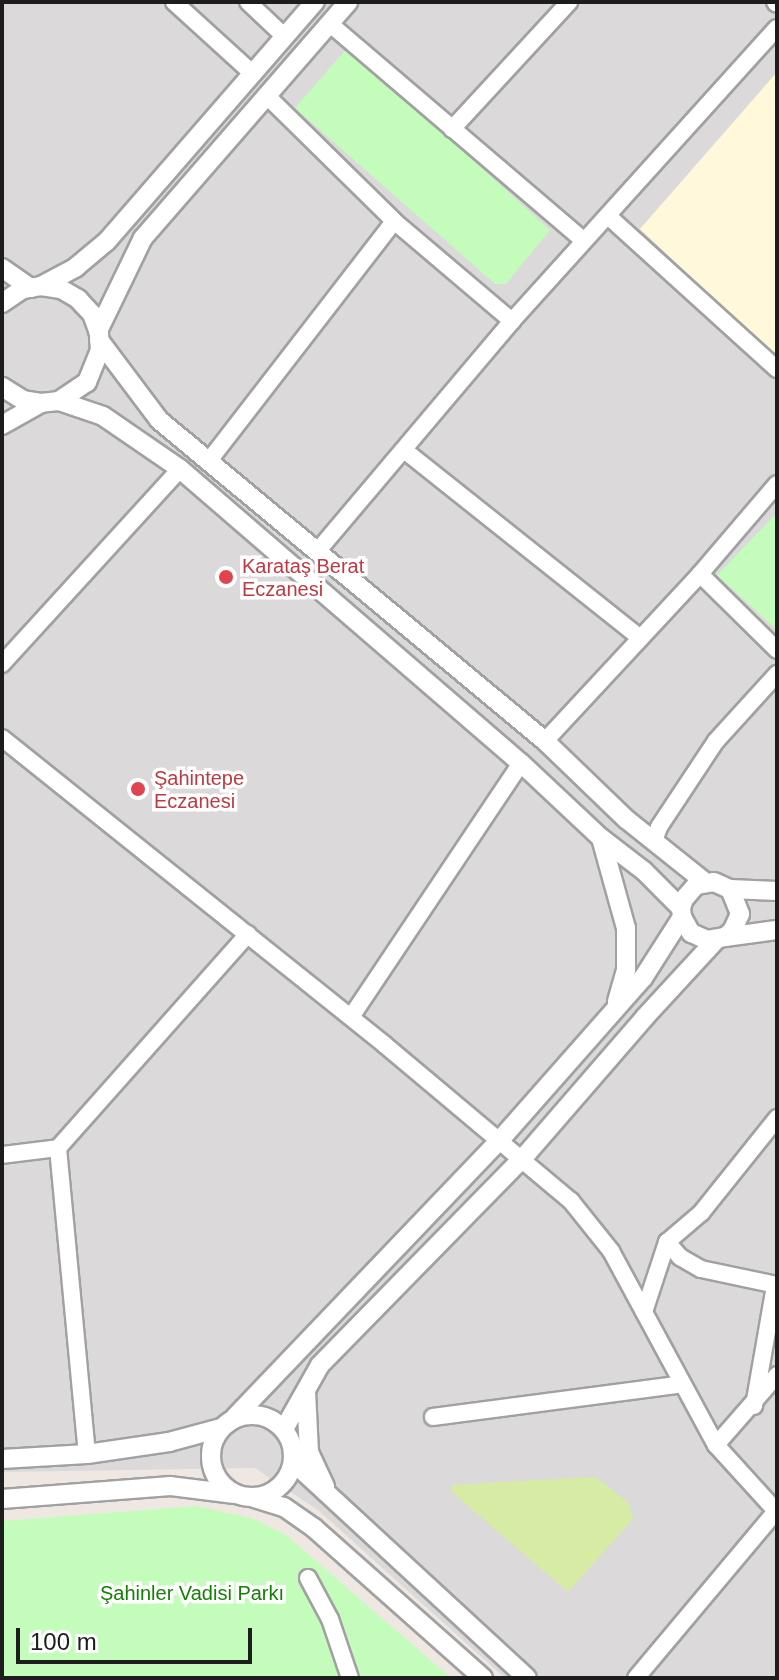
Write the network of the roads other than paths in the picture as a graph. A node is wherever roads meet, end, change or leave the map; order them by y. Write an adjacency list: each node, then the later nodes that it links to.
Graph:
1 (174, 2): 9 (street)
2 (248, 2): 8 (street)
3 (315, 2): 8 (street)
4 (348, 2): 6 (street)
5 (569, 2): 11 (street)
6 (329, 23): 10 (street); 11 (street)
7 (777, 28): 12 (street)
8 (285, 37): 9 (street)
9 (253, 74): 16 (street)
10 (267, 96): 13 (street); 19 (street)
11 (452, 129): 14 (street)
12 (608, 216): 14 (street); 20 (street)
13 (394, 221): 18 (street); 25 (street)
14 (584, 241): 18 (street)
15 (2, 268): 16 (street)
16 (36, 287): 17 (street); 19 (street)
17 (2, 303)
18 (512, 321): 24 (street)
19 (99, 335): 22 (street); 25 (street)
20 (777, 369)
21 (2, 387): 22 (street)
22 (50, 402): 23 (street); 26 (street)
23 (2, 425)
24 (404, 450): 28 (street); 30 (street)
25 (208, 462): 28 (street)
26 (180, 469): 32 (street); 36 (street)
27 (777, 484): 29 (street)
28 (317, 552): 35 (street)
29 (700, 574): 30 (street); 31 (street)
30 (640, 638): 35 (street)
31 (777, 650)
32 (2, 664)
33 (777, 674): 38 (street)
34 (2, 738): 43 (street)
35 (545, 741): 38 (street)
36 (521, 763): 37 (street); 47 (street)
37 (601, 838): 42 (street); 46 (street)
38 (654, 841): 39 (street)
39 (705, 882): 40 (street); 42 (street)
40 (730, 889): 41 (street); 45 (street)
41 (777, 891)
42 (682, 912): 45 (street); 46 (street)
43 (248, 934): 47 (street); 50 (street)
44 (776, 936): 45 (street)
45 (721, 938): 52 (street)
46 (614, 1011): 49 (street)
47 (351, 1017): 49 (street)
48 (777, 1118): 53 (street)
49 (500, 1140): 52 (street); 61 (street)
50 (58, 1148): 51 (street); 64 (street)
51 (2, 1155)
52 (523, 1158): 55 (street); 58 (street)
53 (667, 1242): 54 (street); 55 (street)
54 (776, 1286): 59 (street)
55 (644, 1312): 57 (street)
56 (777, 1375): 59 (street)
57 (682, 1384): 60 (street); 63 (street)
58 (306, 1389): 62 (street); 68 (street)
59 (754, 1406): 63 (street)
60 (433, 1417)
61 (228, 1423): 62 (street); 64 (street); 67 (street)
62 (284, 1429): 66 (street)
63 (716, 1445): 71 (street)
64 (87, 1454): 65 (street)
65 (2, 1459)
66 (293, 1462): 68 (street); 69 (street)
67 (235, 1494): 69 (street); 70 (street)
68 (330, 1496): 75 (street)
69 (254, 1498): 74 (street)
70 (2, 1499)
71 (777, 1512): 76 (street)
72 (308, 1578): 73 (street)
73 (350, 1678)
74 (483, 1678)
75 (527, 1678)
76 (636, 1678)

